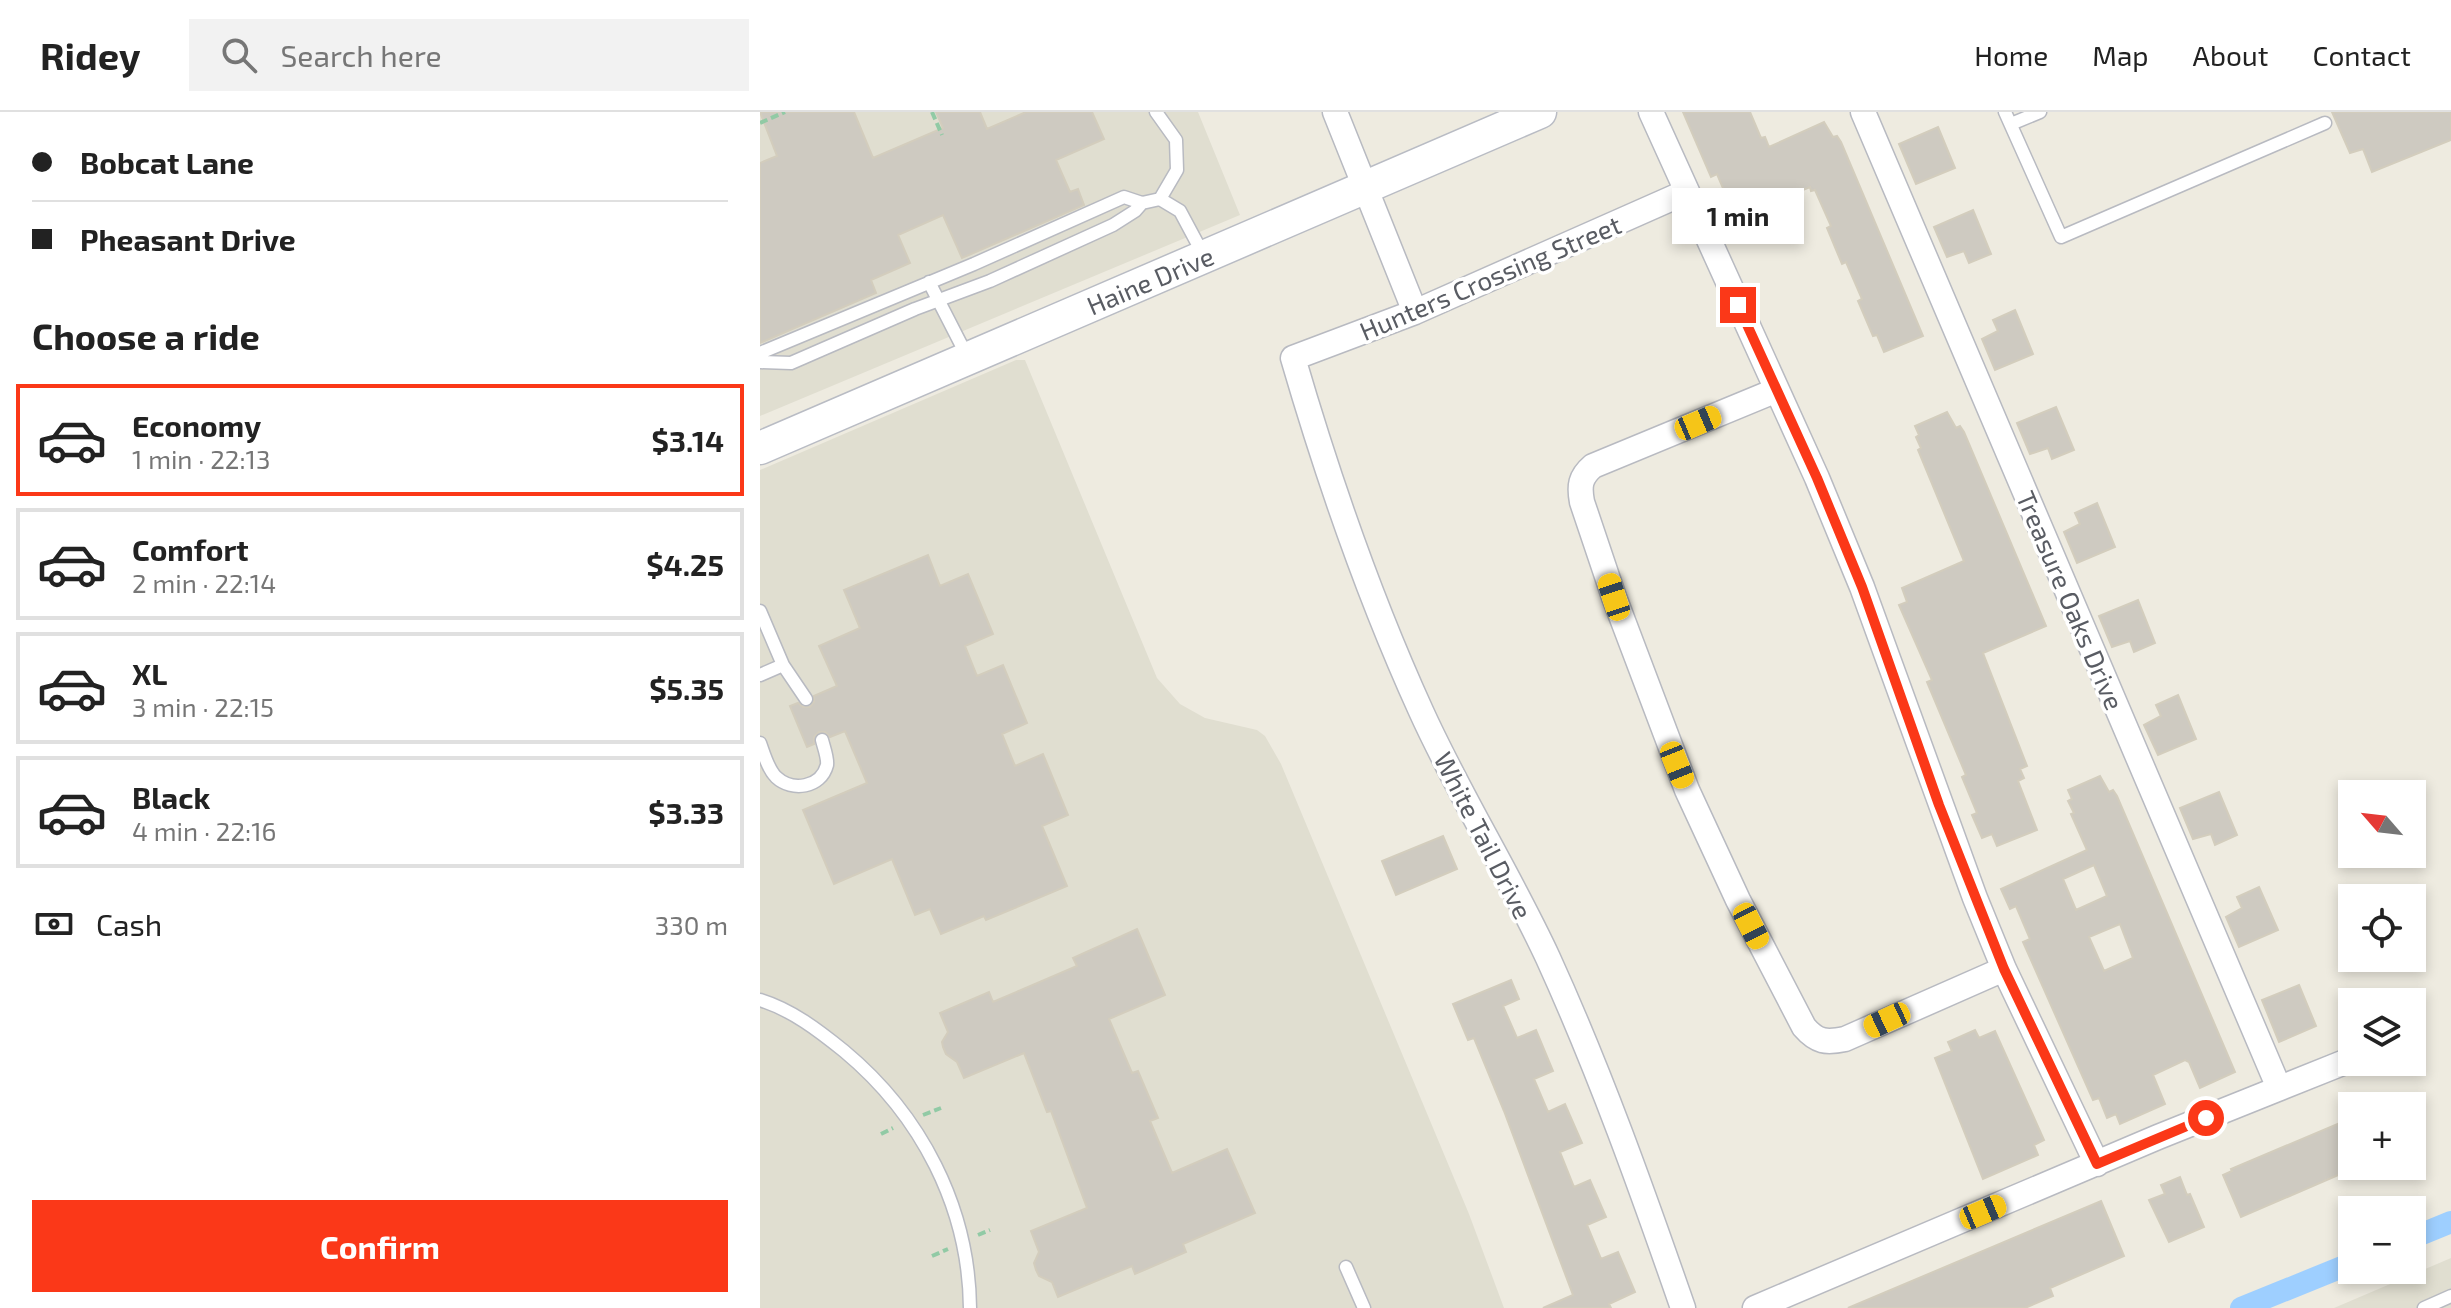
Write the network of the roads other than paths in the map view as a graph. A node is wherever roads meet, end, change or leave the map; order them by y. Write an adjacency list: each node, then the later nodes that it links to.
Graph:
1 (1156, 112): 11 (lane)
2 (1335, 112): 9 (street)
3 (1540, 112): 9 (street, Haine Drive)
4 (1651, 112): 10 (street)
5 (1863, 112): 32 (street, Treasure Oaks Drive)
6 (2040, 112): 7 (lane)
7 (2008, 118): 8 (lane)
8 (2325, 123)
9 (1365, 189): 13 (street, Haine Drive); 16 (street)
10 (1686, 192): 16 (street, Hunters Crossing Street); 21 (street)
11 (1160, 199): 12 (lane); 13 (lane)
12 (1142, 203): 14 (lane); 15 (lane)
13 (1205, 257): 18 (street, Haine Drive)
14 (929, 282): 15 (lane); 17 (lane)
15 (939, 300): 18 (lane); 20 (lane)
16 (1415, 312): 19 (street, Hunters Crossing Street)
17 (760, 353)
18 (968, 358): 22 (street, Haine Drive)
19 (1293, 358): 38 (street, White Tail Drive)
20 (760, 362)
21 (1777, 390): 29 (street); 29 (street)
22 (760, 448)
23 (760, 611): 24 (lane)
24 (783, 665): 25 (lane); 26 (lane)
25 (760, 675)
26 (806, 699)
27 (822, 740): 28 (lane)
28 (760, 743)
29 (2004, 969): 33 (street)
30 (760, 1000): 36 (lane)
31 (2338, 1065): 32 (street)
32 (2279, 1088): 33 (street)
33 (2097, 1164): 39 (street)
34 (1346, 1267): 37 (lane)
35 (2451, 1296): 40 (lane)
36 (970, 1308)
37 (1364, 1308)
38 (1683, 1308)
39 (1755, 1308)
40 (2424, 1308)

